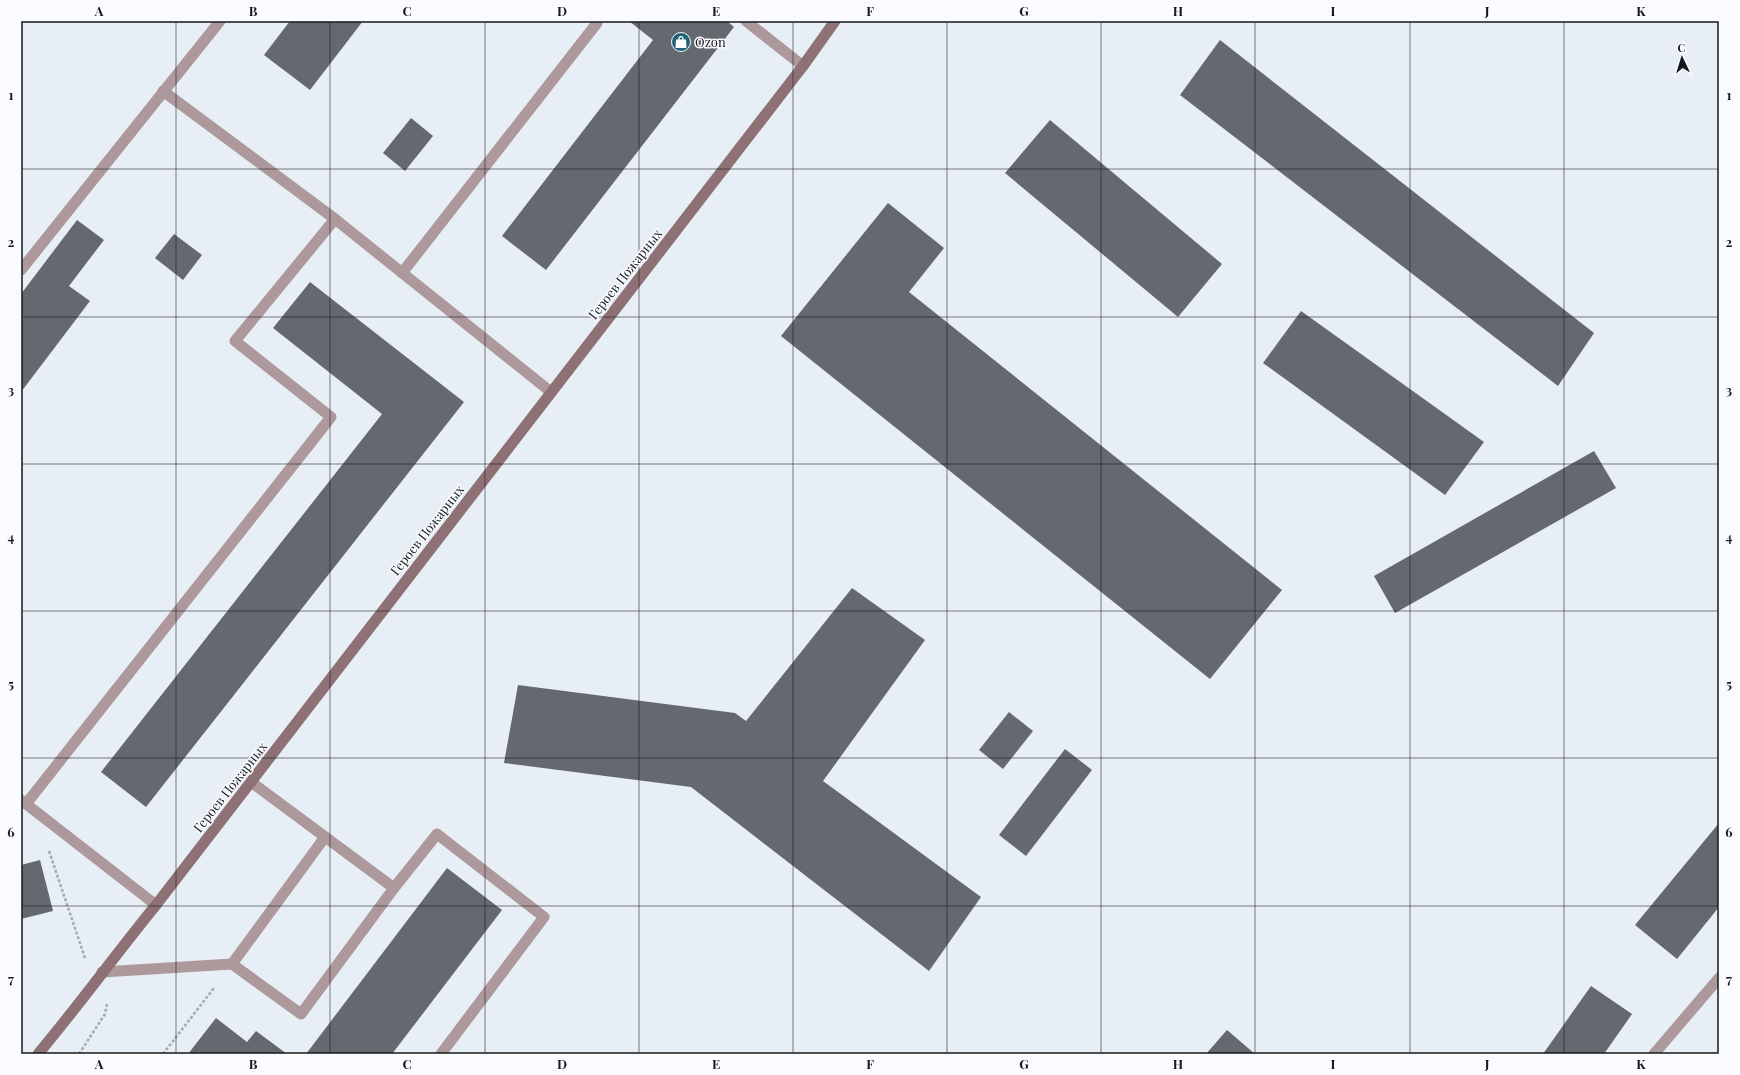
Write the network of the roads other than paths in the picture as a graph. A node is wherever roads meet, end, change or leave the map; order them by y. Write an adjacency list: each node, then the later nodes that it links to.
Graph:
1 (220, 21): 6 (street)
2 (746, 21): 5 (street)
3 (835, 21): 5 (main road, Героев Пожарных)
4 (597, 23): 9 (street)
5 (803, 66): 10 (main road, Героев Пожарных)
6 (163, 92): 7 (street); 8 (street)
7 (335, 219): 9 (street); 12 (street)
8 (21, 270)
9 (402, 273): 10 (street)
10 (551, 392): 11 (main road, Героев Пожарных)
11 (251, 782): 13 (street); 15 (main road, Героев Пожарных)
12 (23, 802): 15 (street)
13 (325, 837): 14 (street); 16 (street)
14 (394, 888): 16 (street); 20 (street)
15 (156, 905): 17 (main road, Героев Пожарных)
16 (232, 964): 17 (street)
17 (102, 972): 19 (main road, Героев Пожарных)
18 (1719, 978): 21 (street)
19 (38, 1054)
20 (441, 1054)
21 (1654, 1054)

